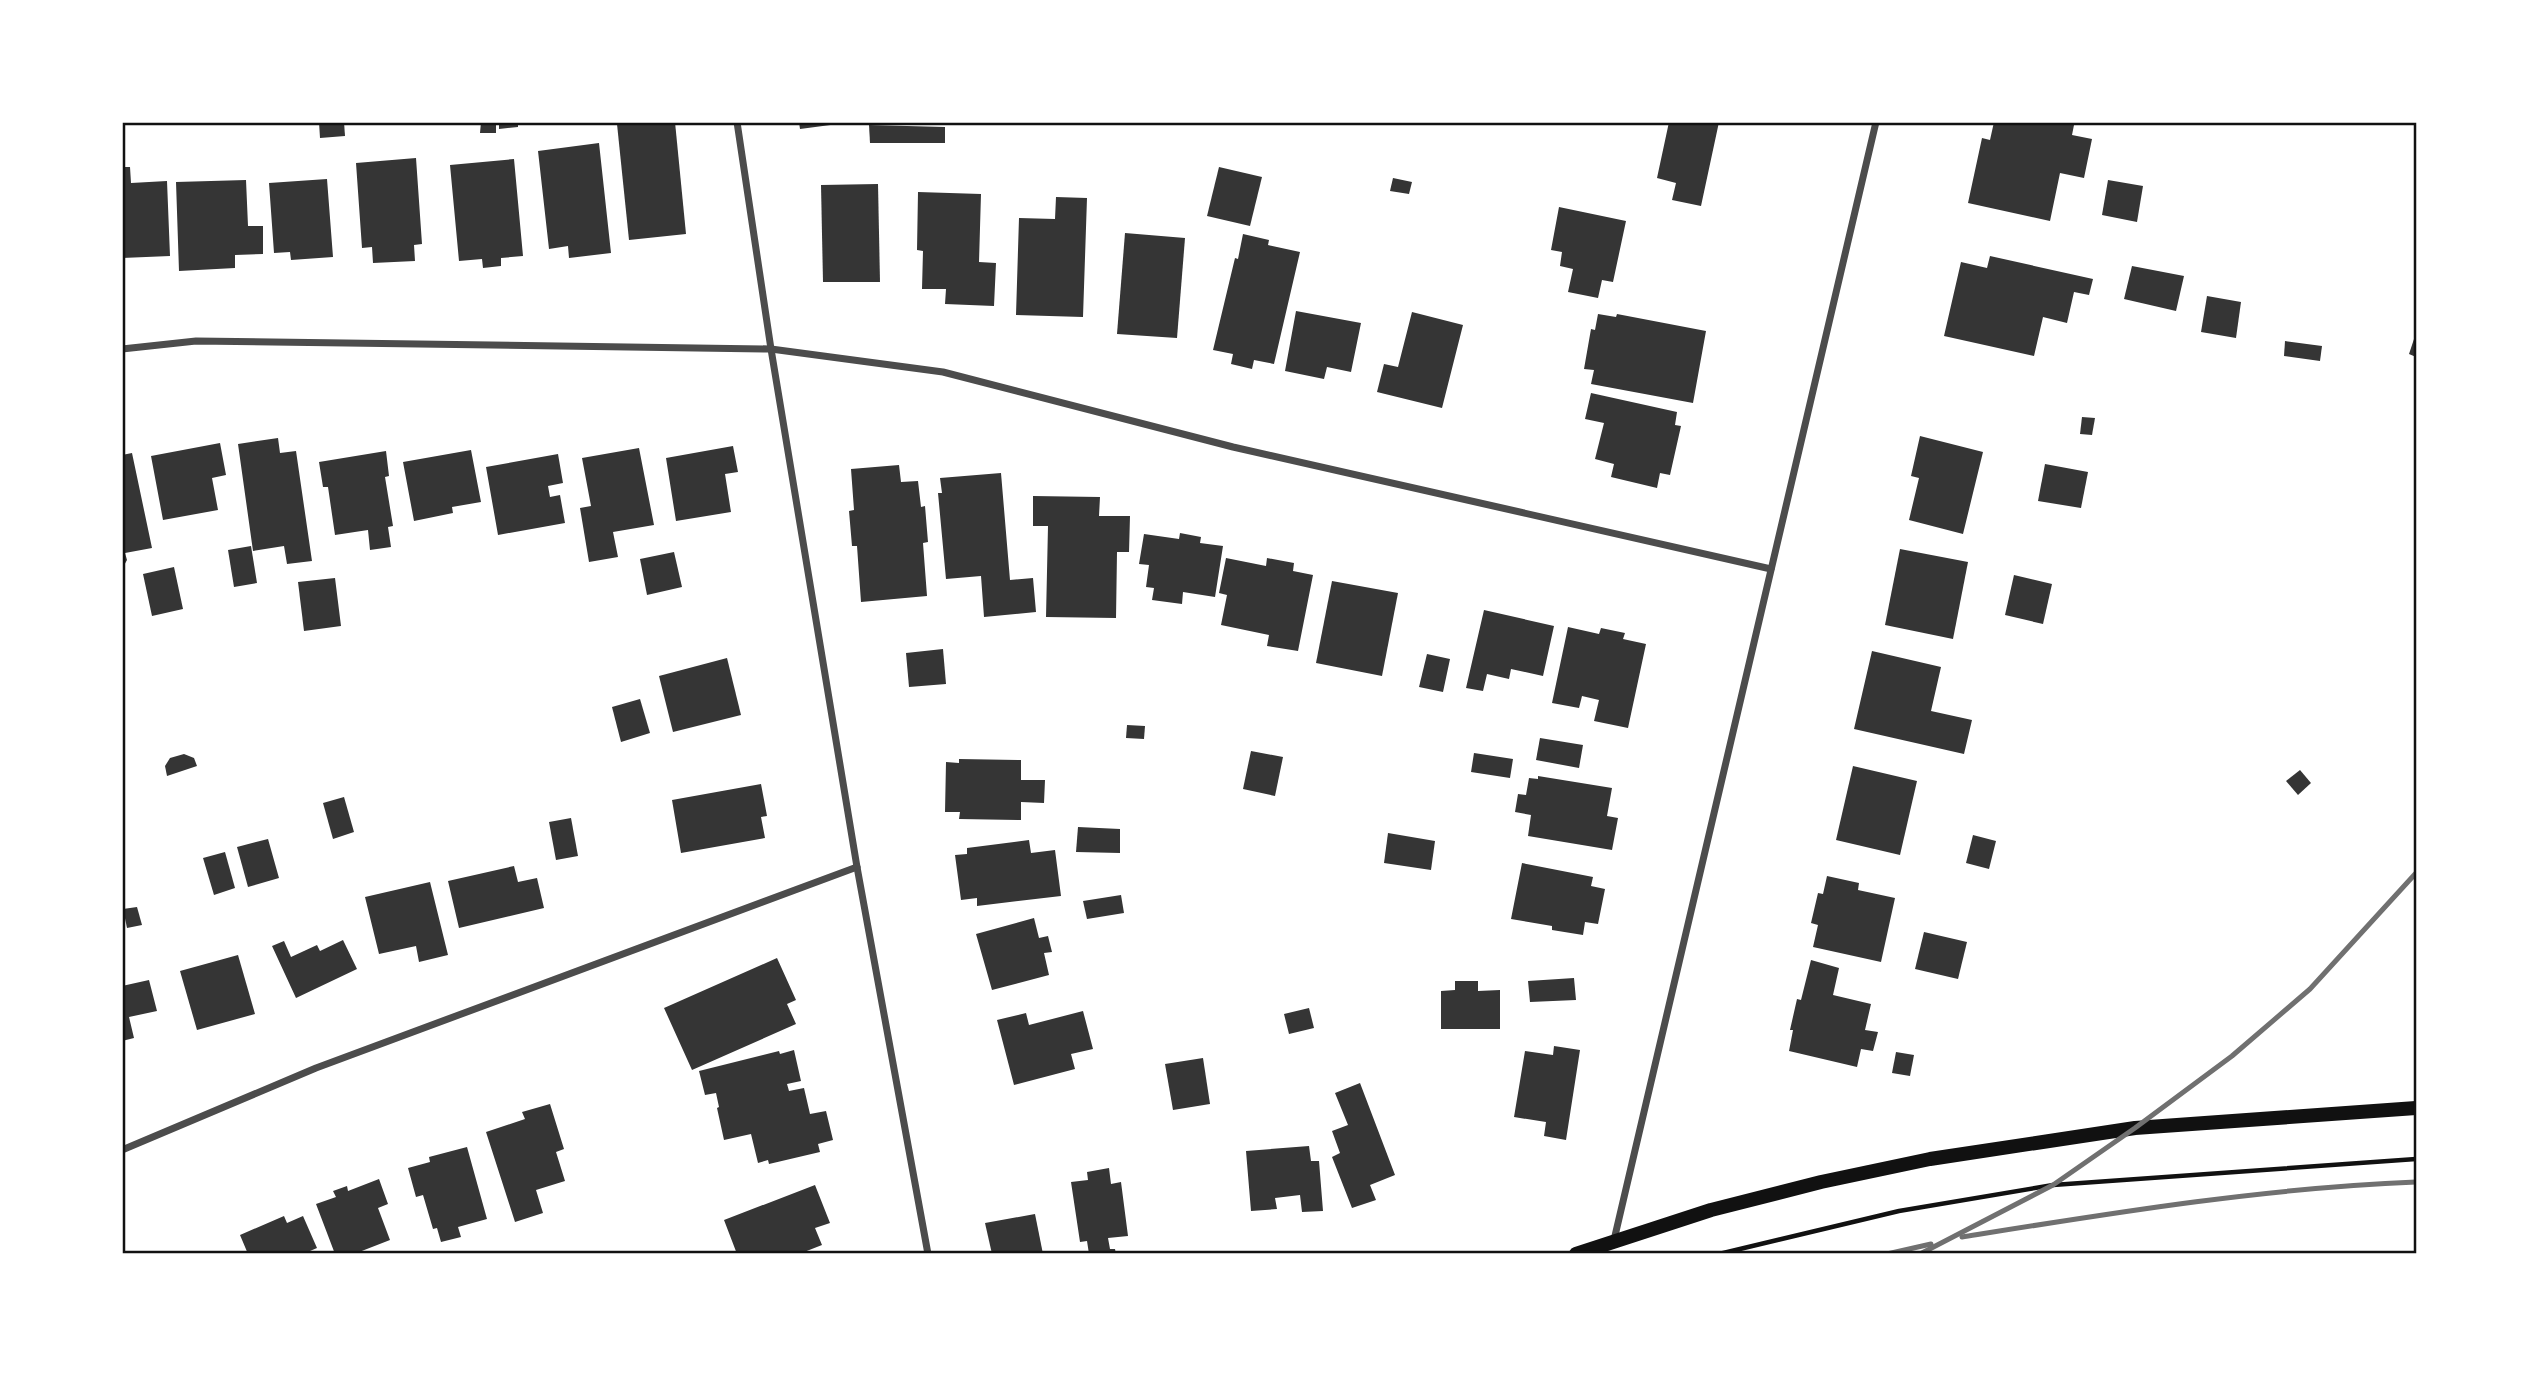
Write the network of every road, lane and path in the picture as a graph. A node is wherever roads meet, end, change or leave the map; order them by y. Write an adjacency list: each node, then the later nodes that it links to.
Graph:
1 (1876, 122): 5 (street)
2 (738, 124): 4 (street)
3 (122, 349): 4 (street)
4 (771, 349): 5 (street); 6 (street)
5 (1771, 569): 10 (street)
6 (857, 867): 8 (street); 11 (street)
7 (2417, 1108): 10 (main road)
8 (122, 1150)
9 (2417, 1159): 13 (path)
10 (1614, 1240): 12 (main road)
11 (928, 1254)
12 (1576, 1254)
13 (1719, 1254)

